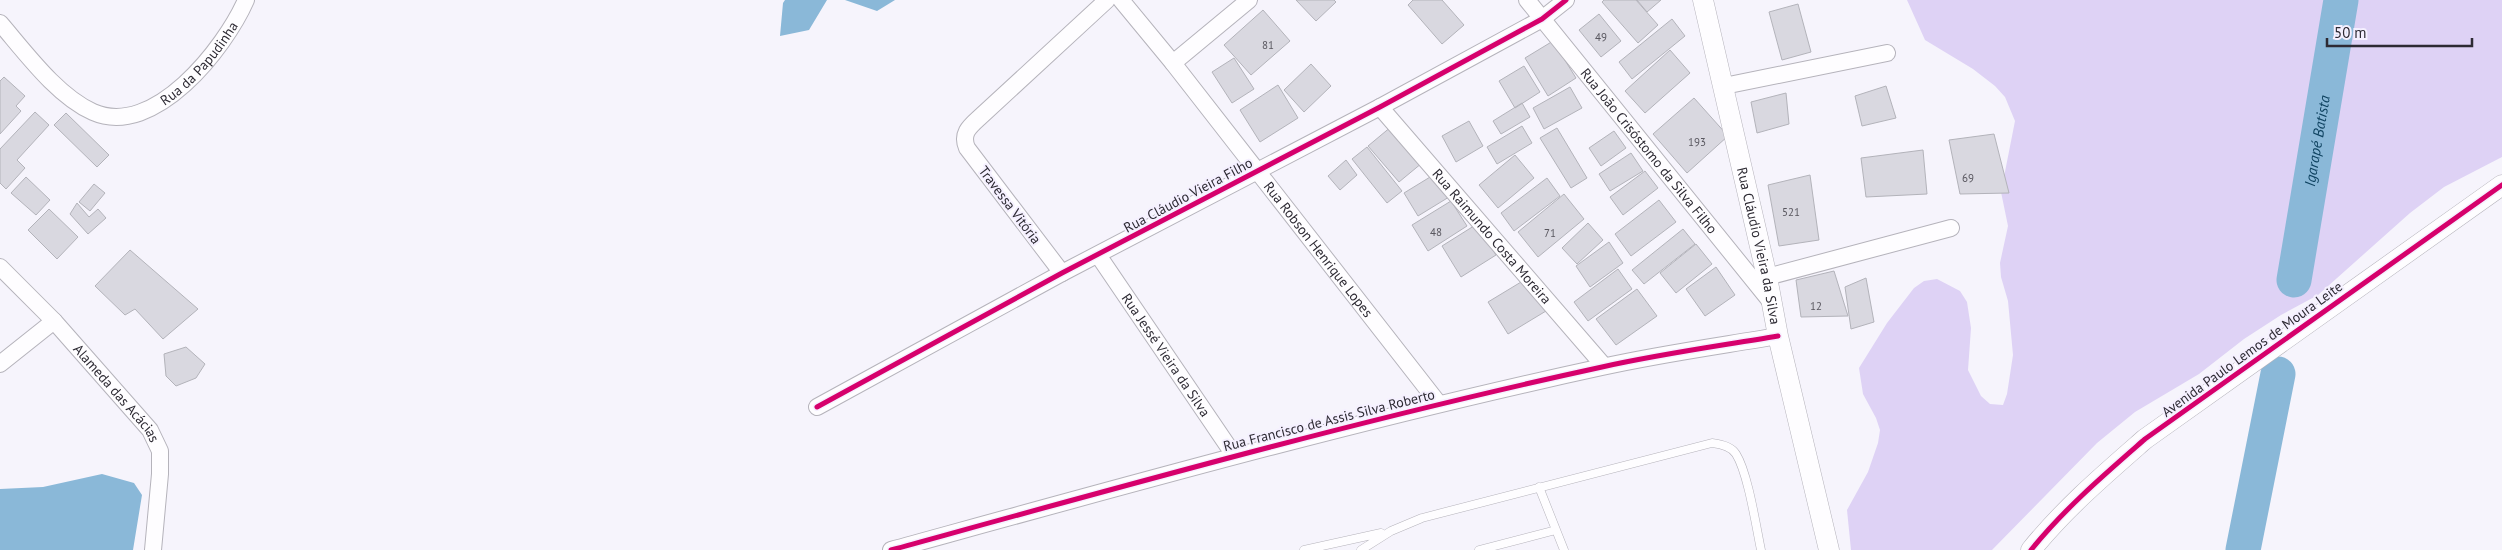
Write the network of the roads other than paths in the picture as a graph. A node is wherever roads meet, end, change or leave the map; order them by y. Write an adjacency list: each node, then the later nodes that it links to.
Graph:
1 (246, 0): 9 (street, Rua da Papudinha)
2 (1107, 0): 19 (street, Travessa Vitória)
3 (1121, 0): 11 (street, Rua Robson Henrique Lopes)
4 (1249, 0): 11 (street)
5 (1527, 0): 8 (street, Rua João Crisóstomo da Silva Filho)
6 (1566, 0): 8 (street, Rua Cláudio Vieira Filho)
7 (1702, 0): 12 (street, Rua Cláudio Vieira da Silva)
8 (1542, 19): 13 (street, Rua Cláudio Vieira Filho); 21 (street, Rua João Crisóstomo da Silva Filho)
9 (0, 23)
10 (1887, 53): 12 (street)
11 (1173, 62): 14 (street, Rua Robson Henrique Lopes)
12 (1724, 86): 20 (street, Rua Cláudio Vieira da Silva)
13 (1380, 107): 14 (street, Rua Cláudio Vieira Filho); 25 (street, Rua Raimundo Costa Moreira)
14 (1258, 171): 17 (street, Rua Cláudio Vieira Filho); 26 (street, Rua Robson Henrique Lopes)
15 (2502, 185): 40 (street, Avenida Paulo Lemos de Moura Leite)
16 (1951, 228): 20 (street)
17 (1098, 255): 19 (street, Rua Cláudio Vieira Filho); 28 (street, Rua Jessé Vieira da Silva)
18 (0, 267): 22 (street, Alameda das Acácias)
19 (1062, 273): 27 (street, Rua Cláudio Vieira Filho)
20 (1767, 277): 21 (street, Rua Cláudio Vieira da Silva)
21 (1770, 302): 23 (street, Rua Cláudio Vieira da Silva)
22 (54, 320): 24 (street); 32 (street, Alameda das Acácias)
23 (1778, 336): 25 (street, Rua Francisco de Assis Silva Roberto); 39 (street, Rua Cláudio Vieira da Silva)
24 (0, 364)
25 (1604, 366): 26 (street, Rua Francisco de Assis Silva Roberto)
26 (1439, 404): 28 (street, Rua Francisco de Assis Silva Roberto)
27 (817, 407)
28 (1234, 455): 33 (street, Rua Francisco de Assis Silva Roberto)
29 (1539, 487): 30 (lane); 31 (lane); 38 (lane)
30 (1556, 530): 36 (lane); 37 (lane)
31 (1391, 531): 34 (lane); 35 (lane)
32 (153, 550)
33 (891, 550)
34 (1304, 550)
35 (1361, 550)
36 (1479, 550)
37 (1564, 550)
38 (1761, 550)
39 (1829, 550)
40 (2031, 550)

